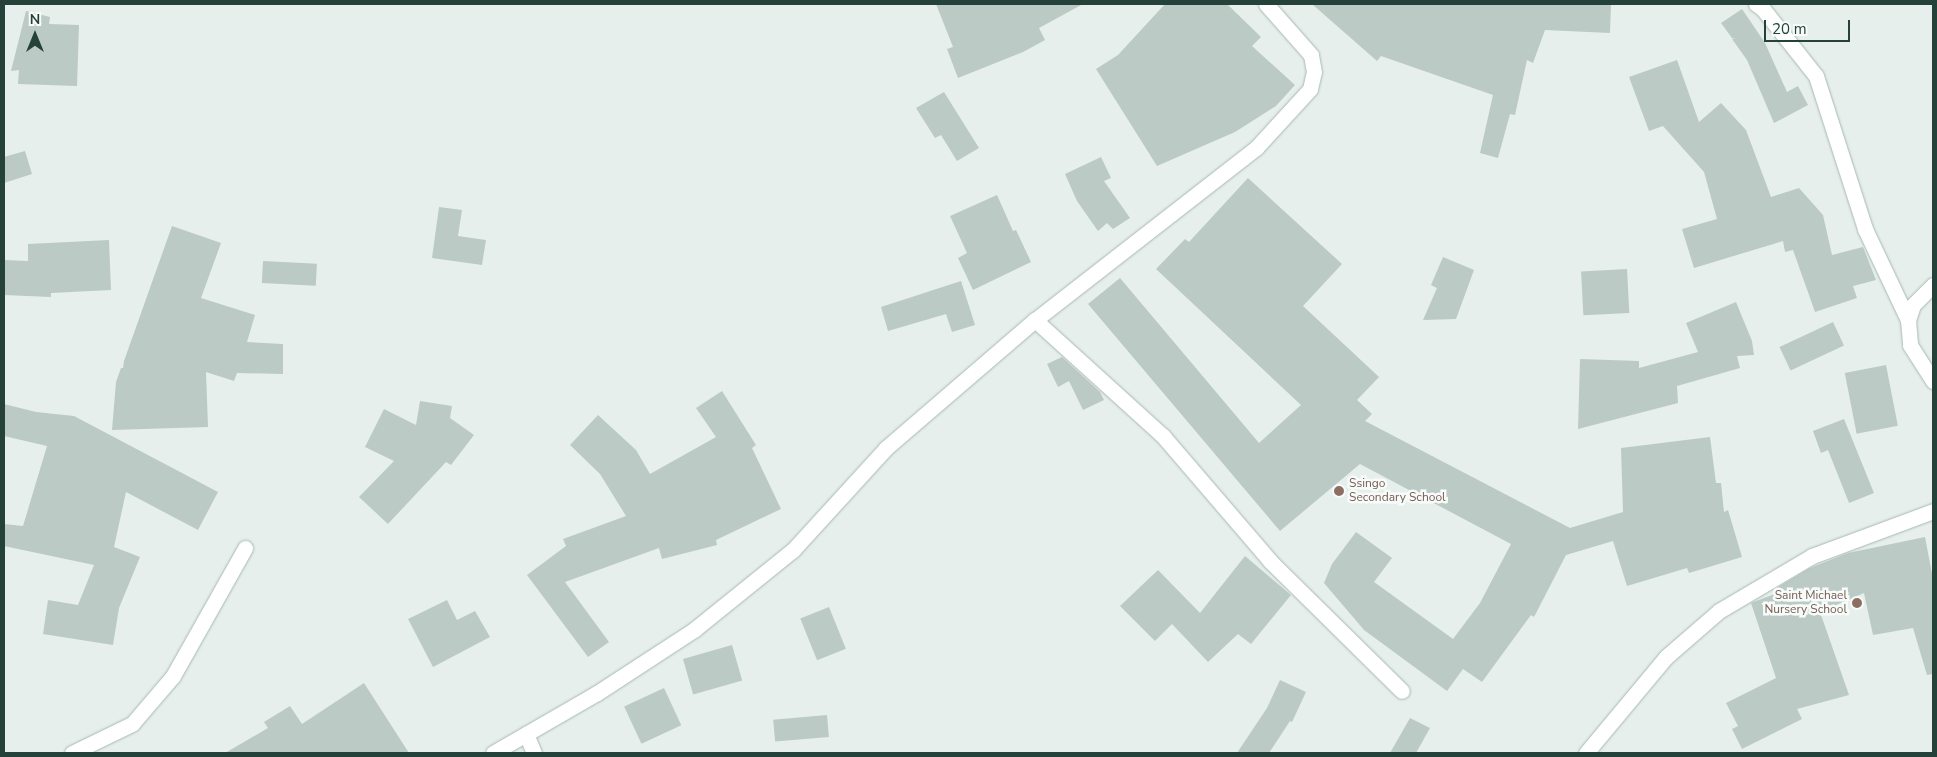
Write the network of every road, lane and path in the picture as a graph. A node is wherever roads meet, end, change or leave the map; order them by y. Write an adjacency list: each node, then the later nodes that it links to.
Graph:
1 (1266, 4): 4 (street)
2 (1756, 4): 5 (street)
3 (1933, 285): 5 (street)
4 (1035, 320): 9 (street); 10 (street)
5 (1908, 320): 6 (street)
6 (1933, 381)
7 (1933, 511): 14 (street)
8 (245, 548): 11 (street)
9 (1402, 691)
10 (526, 734): 12 (street); 13 (street)
11 (72, 753)
12 (493, 753)
13 (534, 753)
14 (1586, 753)

